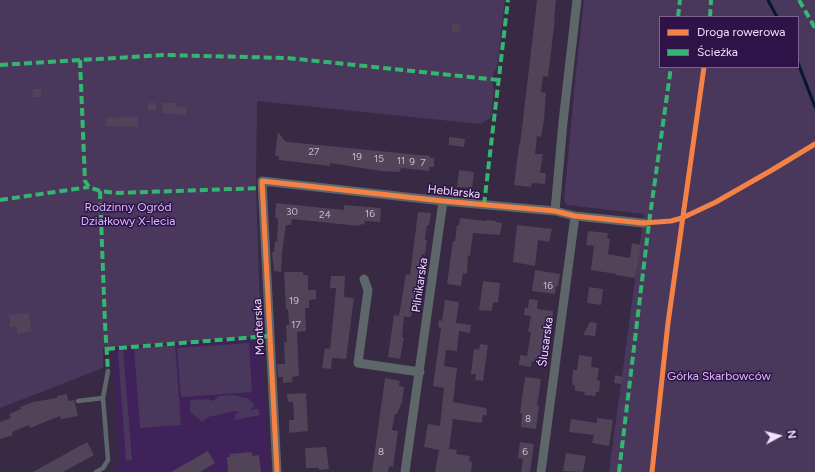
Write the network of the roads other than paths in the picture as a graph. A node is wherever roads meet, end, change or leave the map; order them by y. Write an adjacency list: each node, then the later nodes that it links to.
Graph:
1 (577, 0): 4 (street)
2 (262, 182): 3 (street, Heblarska); 13 (street, Monterska)
3 (443, 201): 4 (street, Heblarska); 9 (street, Pilnikarska)
4 (554, 211): 5 (street, Heblarska)
5 (576, 216): 6 (street, Heblarska); 15 (street, Ślusarska)
6 (643, 223)
7 (364, 279): 9 (street)
8 (108, 371): 10 (lane)
9 (420, 372): 14 (street, Pilnikarska)
10 (104, 398): 11 (lane); 12 (lane)
11 (78, 401)
12 (96, 472)
13 (277, 472)
14 (405, 472)
15 (541, 472)

